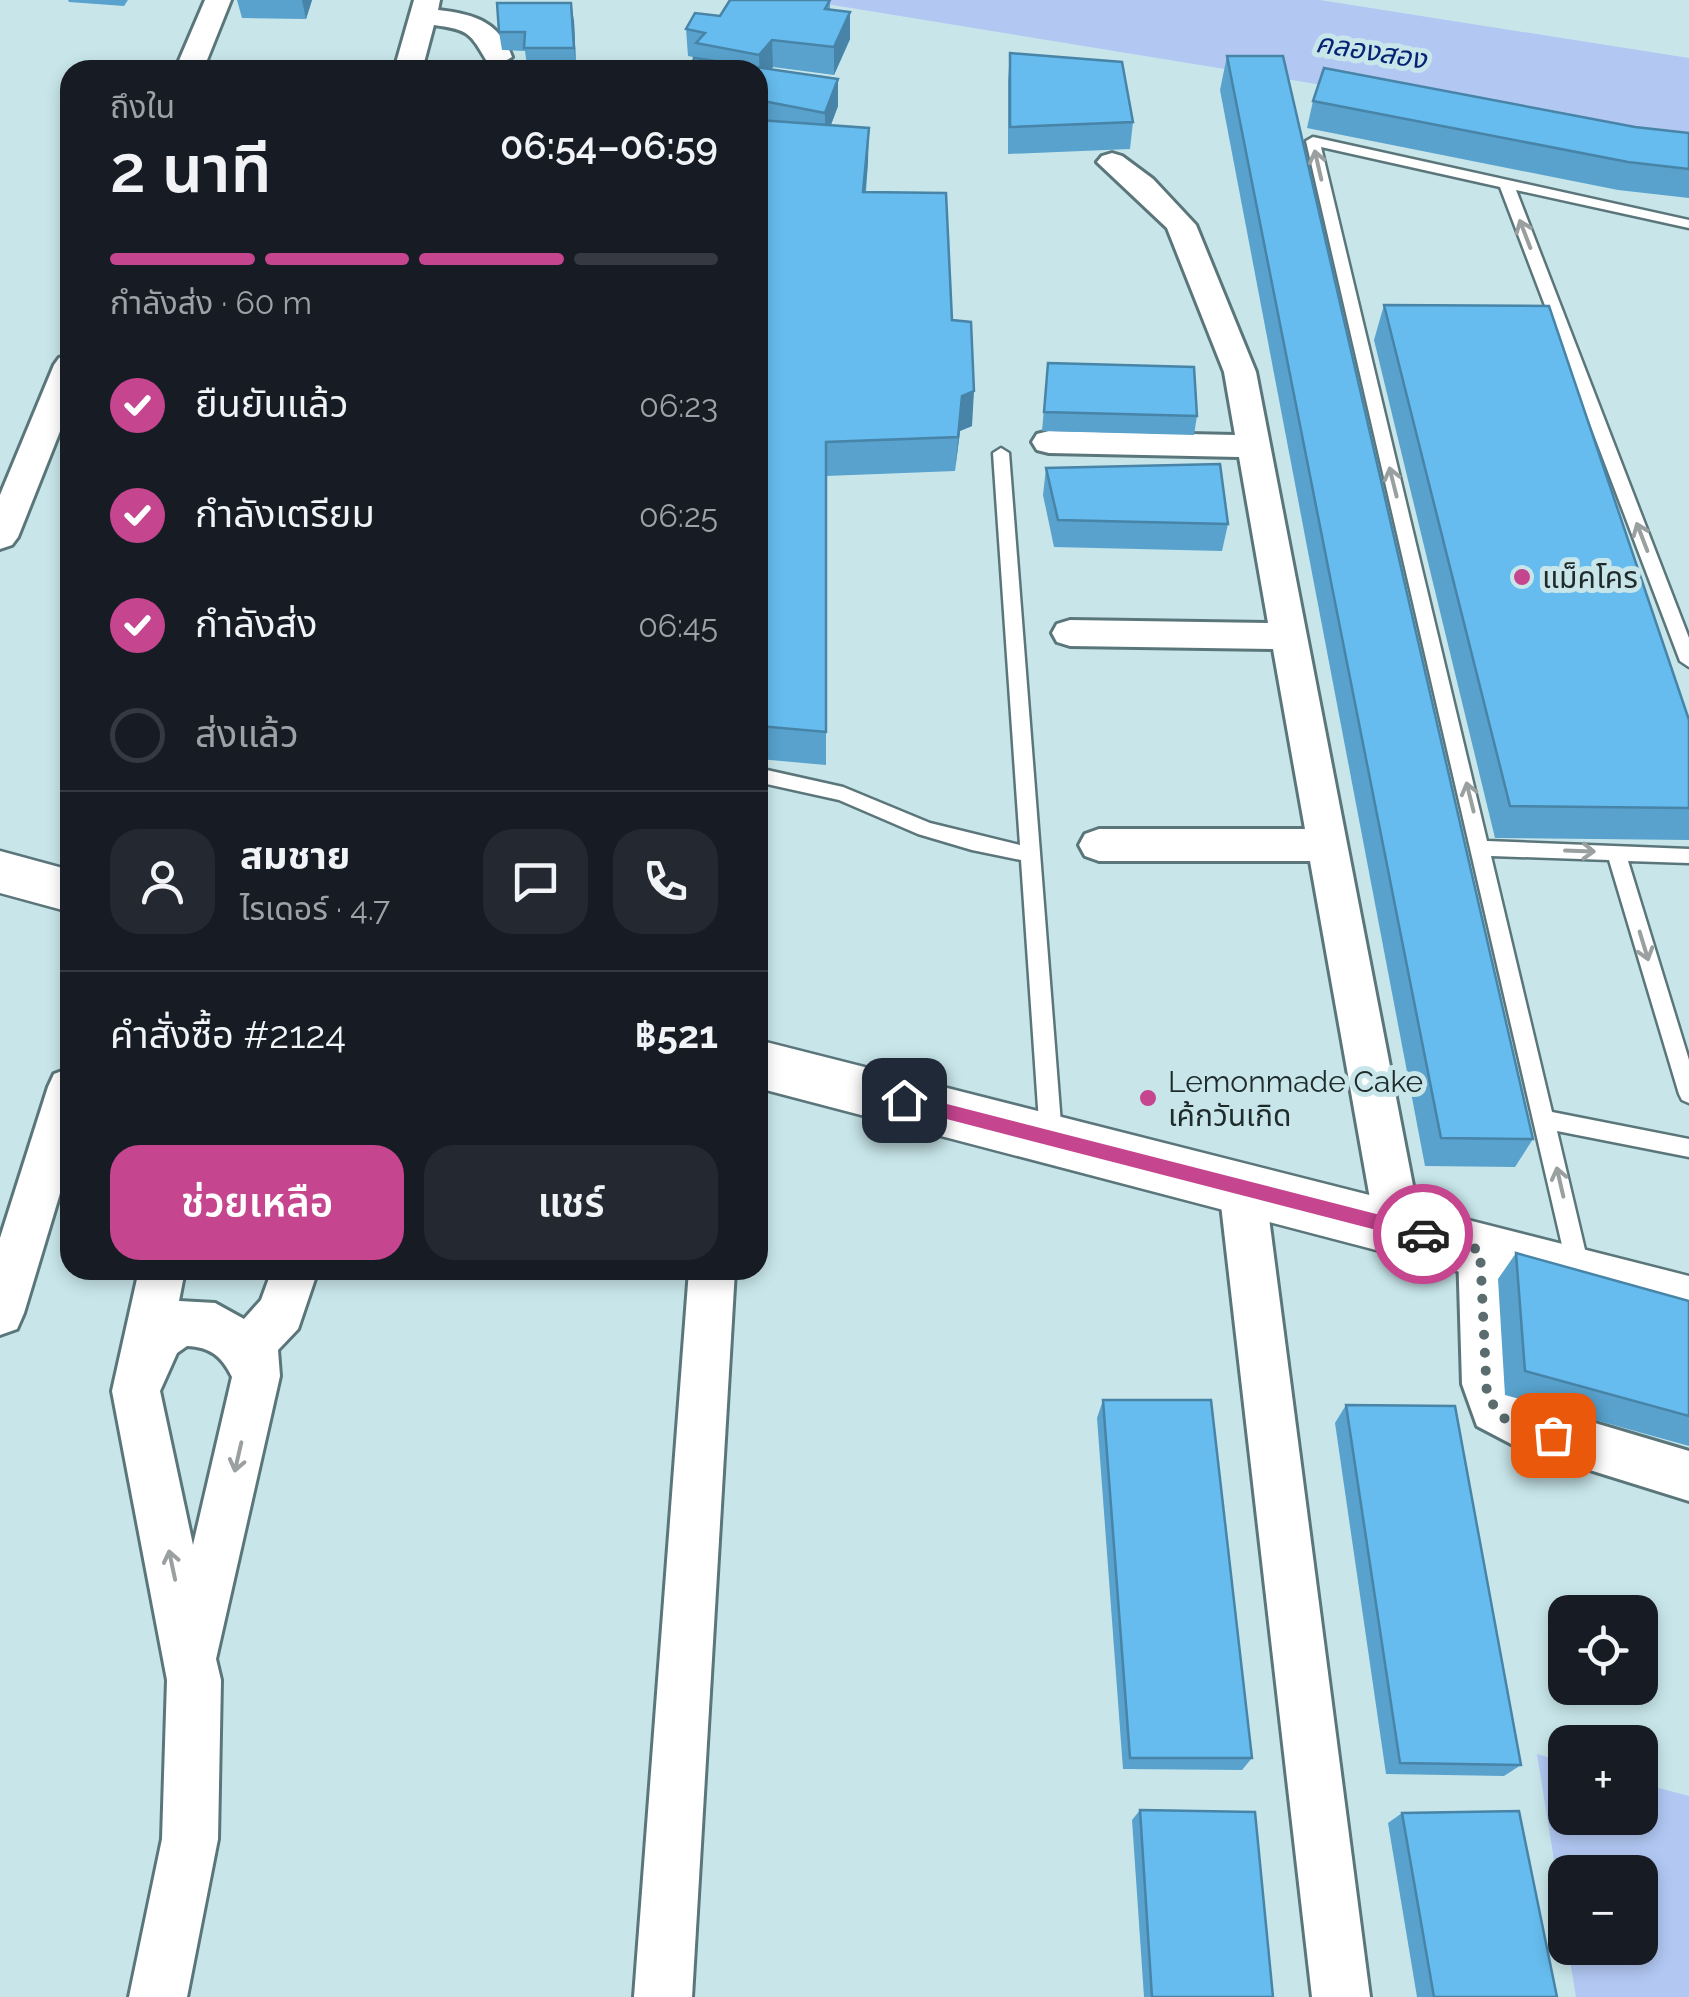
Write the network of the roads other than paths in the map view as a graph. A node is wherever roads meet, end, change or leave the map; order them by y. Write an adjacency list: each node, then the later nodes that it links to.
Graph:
1 (218, 0): 4 (street)
2 (425, 8): 3 (street); 5 (street)
3 (498, 57)
4 (193, 60)
5 (411, 60)
6 (1112, 162): 11 (street)
7 (1506, 183): 8 (lane); 16 (lane, one-way to 7); 20 (lane, one-way to 7)
8 (1689, 224)
9 (60, 389): 13 (street)
10 (1050, 442): 11 (street)
11 (1254, 446): 15 (street)
12 (1001, 452): 22 (lane)
13 (0, 538)
14 (1070, 633): 15 (street)
15 (1289, 636): 19 (street)
16 (1689, 661)
17 (768, 776): 22 (lane)
18 (1099, 844): 19 (street)
19 (1328, 845): 33 (street)
20 (1483, 848): 21 (lane, one-way to 21); 29 (lane)
21 (1616, 853): 23 (lane); 27 (lane, one-way to 27)
22 (1031, 854): 30 (lane)
23 (1689, 856)
24 (0, 872): 25 (street)
25 (60, 888)
26 (768, 1066): 30 (street)
27 (1689, 1094)
28 (60, 1119): 40 (street)
29 (1546, 1120): 31 (lane); 35 (lane, one-way to 29)
30 (1051, 1136): 32 (street)
31 (1689, 1148)
32 (1242, 1187): 33 (street); 47 (street)
33 (1398, 1227): 34 (street)
34 (1480, 1250): 35 (street); 43 (street)
35 (1581, 1277): 39 (street)
36 (160, 1280): 42 (street)
37 (292, 1280): 41 (street)
38 (711, 1280): 46 (street)
39 (1689, 1304)
40 (0, 1312)
41 (256, 1376): 42 (street); 44 (street, one-way to 44)
42 (136, 1391): 44 (street, one-way to 42)
43 (1689, 1476)
44 (192, 1660): 45 (street)
45 (158, 1997)
46 (663, 1997)
47 (1341, 1997)

